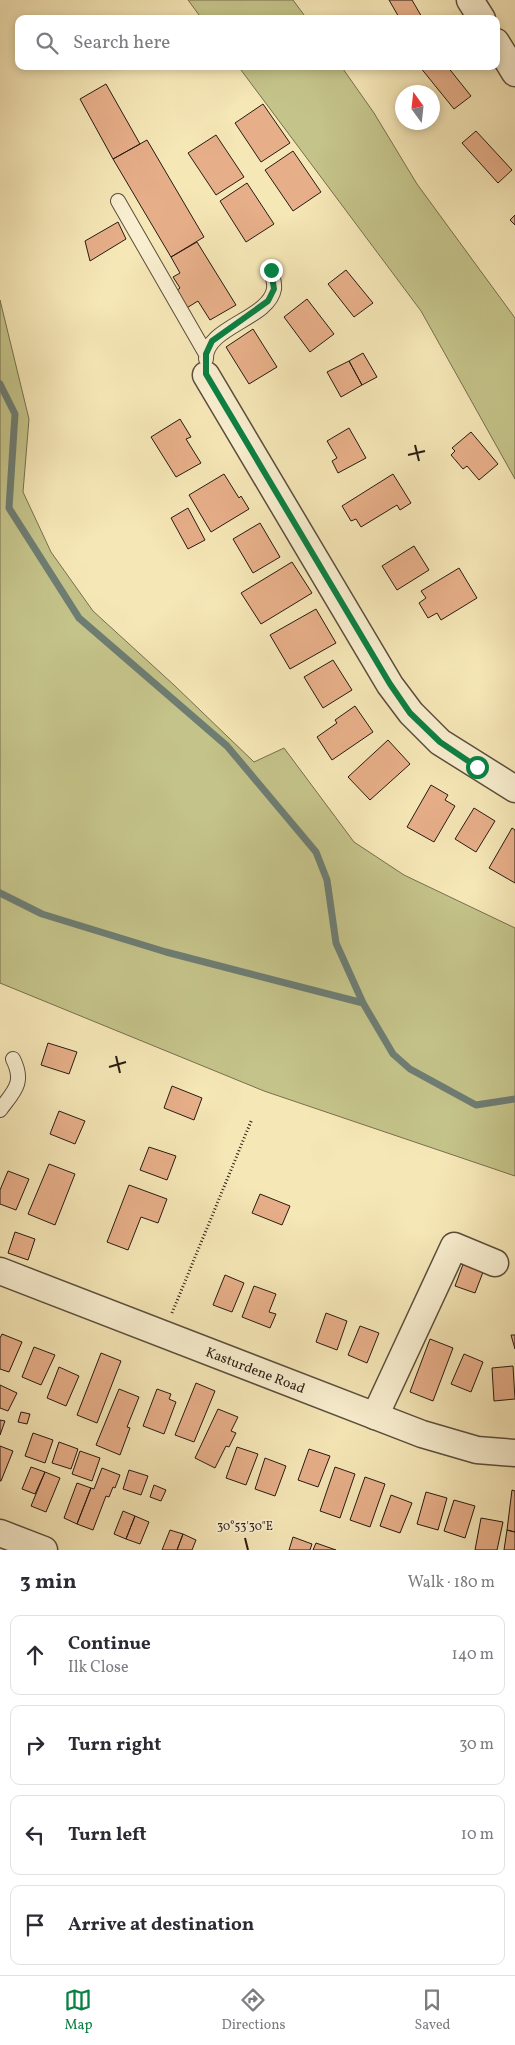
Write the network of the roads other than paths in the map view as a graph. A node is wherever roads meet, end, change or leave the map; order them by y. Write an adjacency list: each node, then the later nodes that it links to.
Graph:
1 (470, 0): 2 (street)
2 (479, 15)
3 (500, 49): 4 (street)
4 (515, 73)
5 (118, 201): 7 (lane)
6 (271, 270): 7 (lane)
7 (206, 364): 8 (street)
8 (515, 789)
9 (13, 1059): 10 (lane)
10 (0, 1110)
11 (496, 1263): 13 (street)
12 (0, 1271): 13 (street, Kasturdene Road)
13 (375, 1416): 14 (street, Kasturdene Road)
14 (515, 1453)
15 (0, 1533): 16 (street)
16 (44, 1550)

